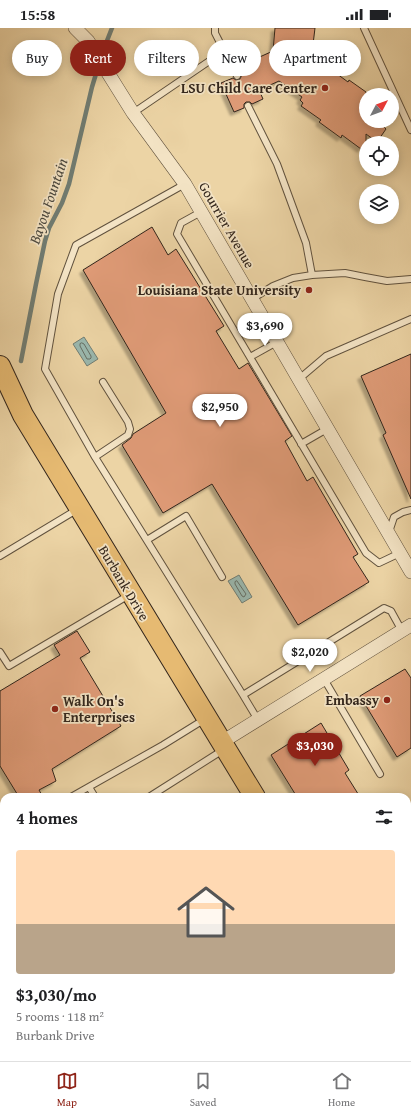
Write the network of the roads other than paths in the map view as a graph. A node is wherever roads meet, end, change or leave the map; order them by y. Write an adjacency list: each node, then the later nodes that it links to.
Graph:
1 (75, 28): 7 (street, Gourrier Avenue)
2 (215, 28): 4 (lane)
3 (364, 28): 8 (lane)
4 (218, 40)
5 (207, 61): 7 (lane)
6 (248, 106): 11 (lane)
7 (130, 108): 9 (street, Gourrier Avenue)
8 (411, 130)
9 (185, 184): 10 (street, Gourrier Avenue); 22 (lane)
10 (201, 212): 13 (street, Gourrier Avenue); 16 (lane)
11 (312, 275): 12 (lane); 13 (lane)
12 (411, 279)
13 (252, 300): 15 (street, Gourrier Avenue)
14 (411, 319): 18 (lane)
15 (277, 342): 16 (lane); 18 (street, Gourrier Avenue)
16 (250, 357): 21 (lane)
17 (0, 366): 23 (main road, Burbank Drive)
18 (299, 379): 20 (street, Gourrier Avenue)
19 (103, 382): 22 (lane)
20 (327, 429): 21 (lane); 25 (street, Gourrier Avenue)
21 (301, 444): 27 (lane)
22 (95, 456): 26 (lane)
23 (79, 508): 28 (lane); 31 (main road, Burbank Drive)
24 (411, 510): 25 (lane)
25 (388, 534): 27 (street, Gourrier Avenue)
26 (147, 540): 30 (lane); 35 (lane)
27 (400, 553): 29 (street, Gourrier Avenue)
28 (0, 556)
29 (411, 572)
30 (222, 577)
31 (131, 594): 33 (lane); 36 (main road, Burbank Drive)
32 (406, 628): 34 (street); 35 (lane)
33 (0, 652)
34 (324, 679): 37 (street); 39 (lane)
35 (243, 695): 37 (lane)
36 (207, 718): 38 (main road, Burbank Drive); 40 (lane)
37 (258, 720): 38 (street)
38 (224, 745): 43 (lane); 44 (main road, Burbank Drive)
39 (380, 774)
40 (89, 787): 41 (lane); 42 (lane)
41 (79, 793)
42 (93, 793)
43 (155, 793)
44 (252, 793)

